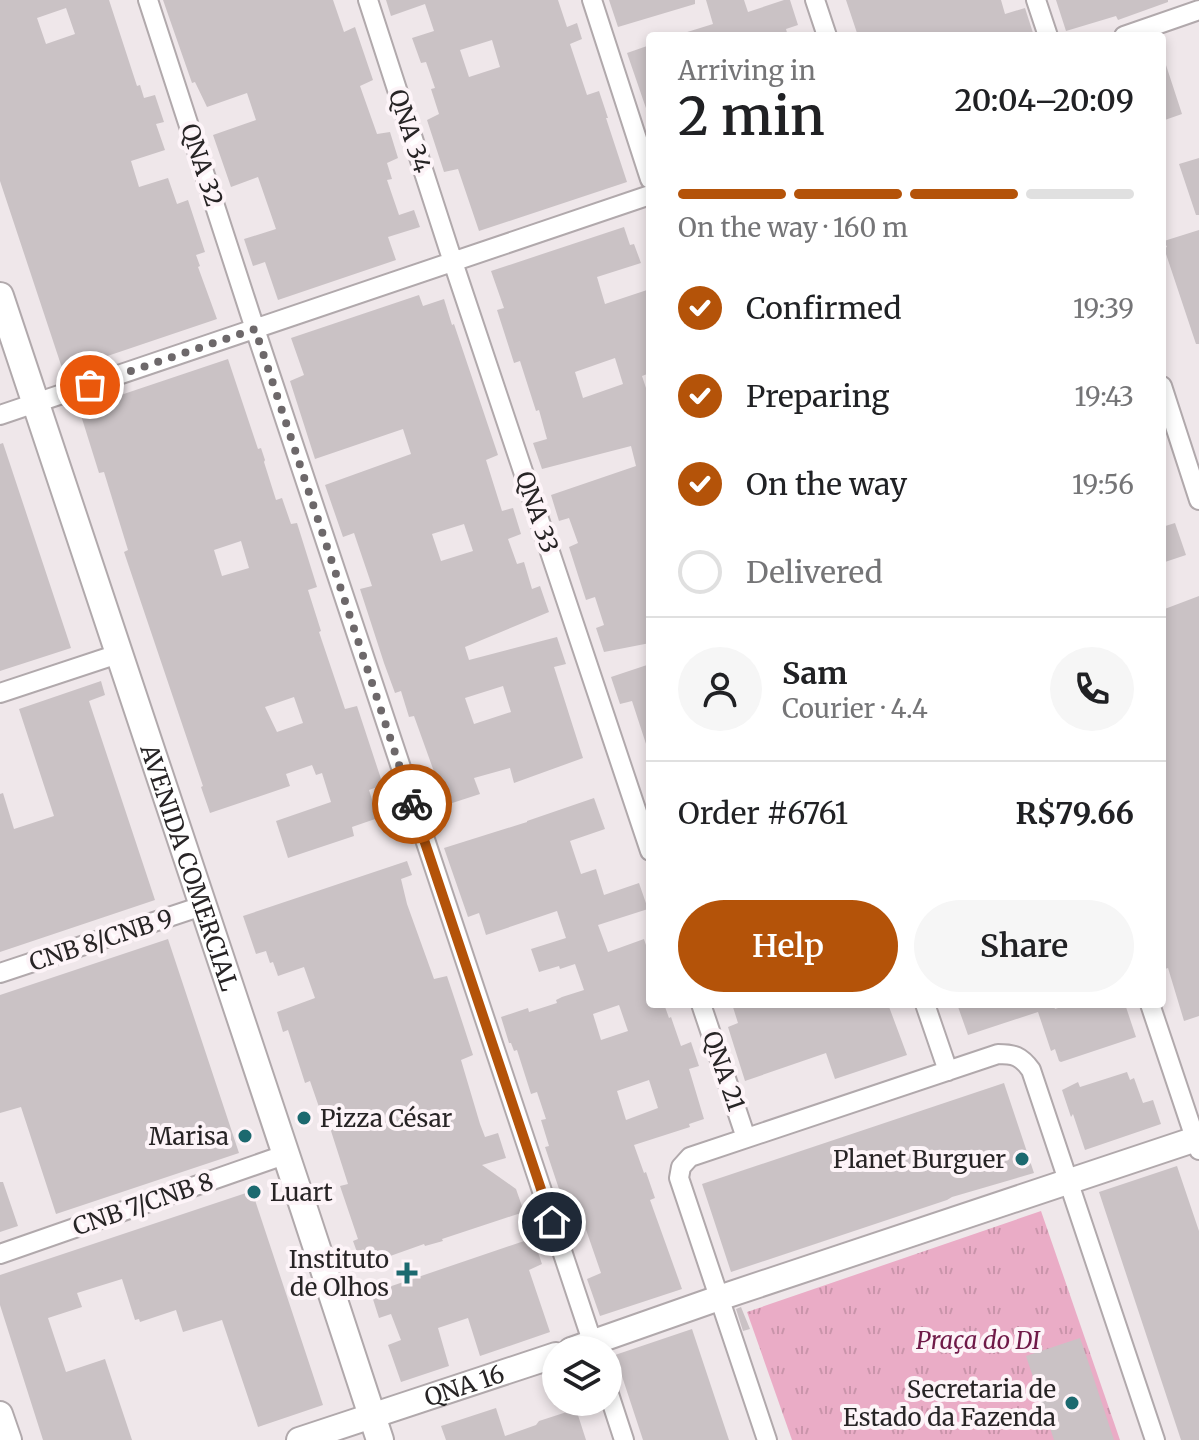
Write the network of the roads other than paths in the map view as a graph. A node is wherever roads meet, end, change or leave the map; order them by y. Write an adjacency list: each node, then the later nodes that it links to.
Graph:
1 (148, 0): 14 (street, QNA 32)
2 (368, 0): 12 (street, QNA 34)
3 (592, 0): 10 (street)
4 (815, 0): 7 (street)
5 (1036, 0): 8 (street)
6 (1199, 10): 9 (street)
7 (826, 32)
8 (1047, 32)
9 (1136, 32)
10 (646, 167)
11 (646, 196): 12 (street)
12 (453, 262): 14 (street); 21 (street, QNA 33)
13 (0, 296): 16 (main road, AVENIDA COMERCIAL)
14 (255, 329): 16 (street); 34 (street, QNA 32)
15 (1166, 398): 18 (street)
16 (35, 404): 17 (street); 19 (main road, AVENIDA COMERCIAL)
17 (0, 415)
18 (1199, 500)
19 (118, 654): 20 (street); 22 (main road, AVENIDA COMERCIAL)
20 (0, 693)
21 (646, 839)
22 (202, 906): 23 (street, CNB 8/CNB 9); 30 (main road, AVENIDA COMERCIAL)
23 (0, 973)
24 (702, 1008): 28 (street, QNA 21)
25 (926, 1008): 27 (street)
26 (1151, 1008): 29 (street)
27 (948, 1071): 28 (street); 31 (street)
28 (746, 1138): 33 (street)
29 (1198, 1142): 31 (street)
30 (287, 1154): 32 (street, CNB 7/CNB 8); 39 (main road, AVENIDA COMERCIAL)
31 (1068, 1181): 33 (street); 44 (street)
32 (0, 1254)
33 (719, 1298): 35 (street); 43 (street)
34 (582, 1336)
35 (618, 1336)
36 (542, 1361): 39 (street, QNA 16)
37 (0, 1414): 40 (street)
38 (616, 1416): 42 (street)
39 (376, 1428): 41 (street, QNA 16)
40 (9, 1440)
41 (299, 1440)
42 (624, 1440)
43 (767, 1440)
44 (1155, 1440)

